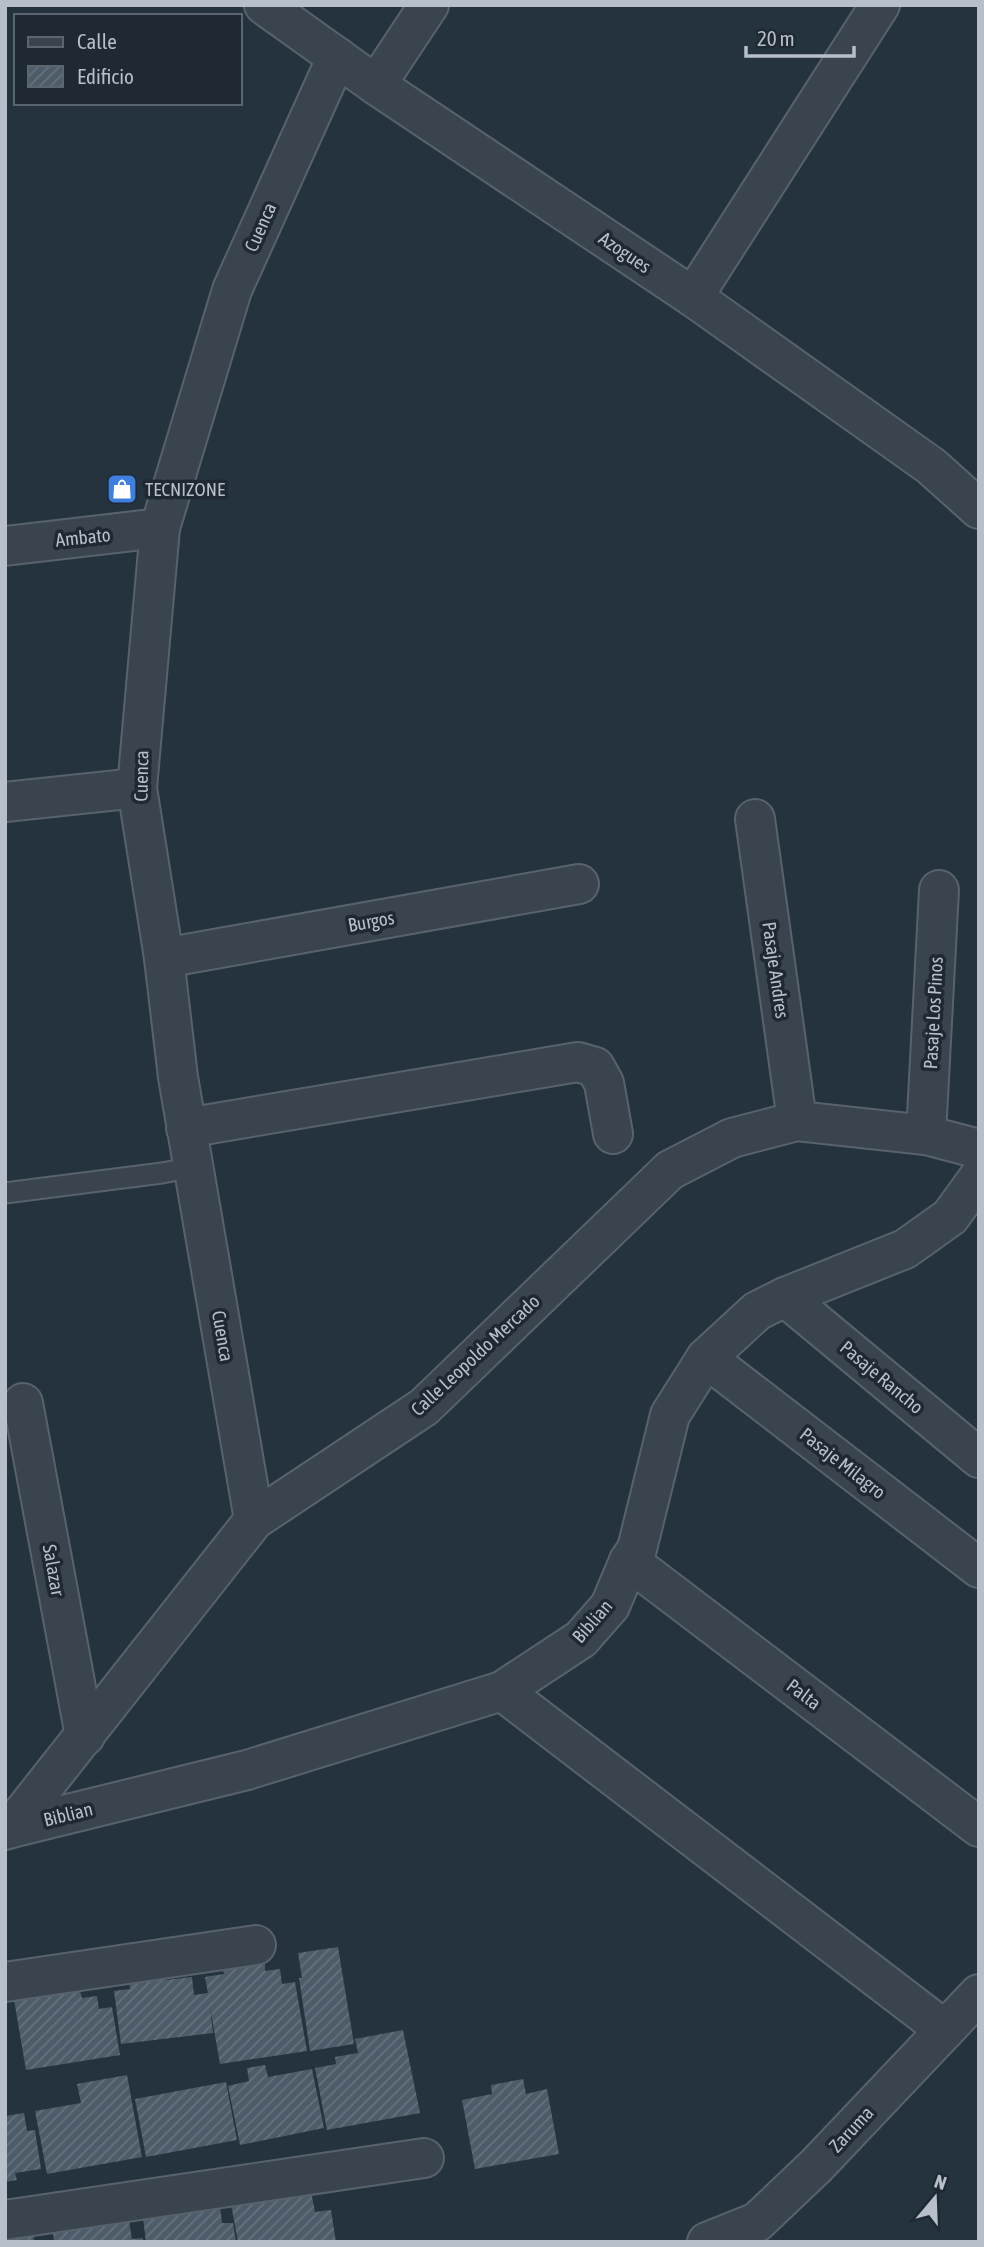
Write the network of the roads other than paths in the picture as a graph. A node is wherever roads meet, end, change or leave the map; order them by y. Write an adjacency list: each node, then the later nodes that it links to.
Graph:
1 (264, 5): 4 (street, Azogues)
2 (429, 5): 5 (street)
3 (880, 5): 6 (street)
4 (337, 57): 5 (street, Azogues); 8 (street, Cuenca)
5 (376, 85): 6 (street, Azogues)
6 (693, 297): 7 (street, Azogues)
7 (979, 509)
8 (160, 528): 9 (street, Ambato); 10 (street, Cuenca)
9 (5, 546)
10 (137, 788): 11 (street); 15 (street, Cuenca)
11 (5, 802)
12 (755, 819): 16 (street, Pasaje Andres)
13 (579, 884): 15 (street, Burgos)
14 (939, 890): 19 (street, Pasaje Los Pinos)
15 (164, 958): 17 (street, Cuenca)
16 (797, 1121): 19 (street, Calle Leopoldo Mercado); 28 (street, Calle Leopoldo Mercado)
17 (186, 1128): 18 (street); 21 (street, Cuenca)
18 (613, 1134)
19 (926, 1135): 20 (street, Calle Leopoldo Mercado)
20 (979, 1149)
21 (193, 1167): 23 (lane); 28 (street, Cuenca)
22 (979, 1177): 24 (street, Biblian)
23 (5, 1193)
24 (785, 1297): 25 (street, Biblian); 27 (street, Pasaje Rancho)
25 (706, 1358): 29 (street, Biblian); 30 (street, Pasaje Milagro)
26 (23, 1403): 32 (street, Salazar)
27 (979, 1458)
28 (254, 1520): 32 (street, Calle Leopoldo Mercado)
29 (629, 1562): 31 (street, Biblian); 33 (street, Palta)
30 (979, 1568)
31 (502, 1691): 34 (street, Biblian); 38 (street)
32 (85, 1736): 34 (street, Calle Leopoldo Mercado)
33 (979, 1827)
34 (8, 1829)
35 (256, 1945): 36 (street)
36 (5, 1982)
37 (979, 1994): 38 (street, Zaruma)
38 (944, 2030): 41 (street, Zaruma)
39 (424, 2158): 40 (street)
40 (5, 2220)
41 (706, 2242)

